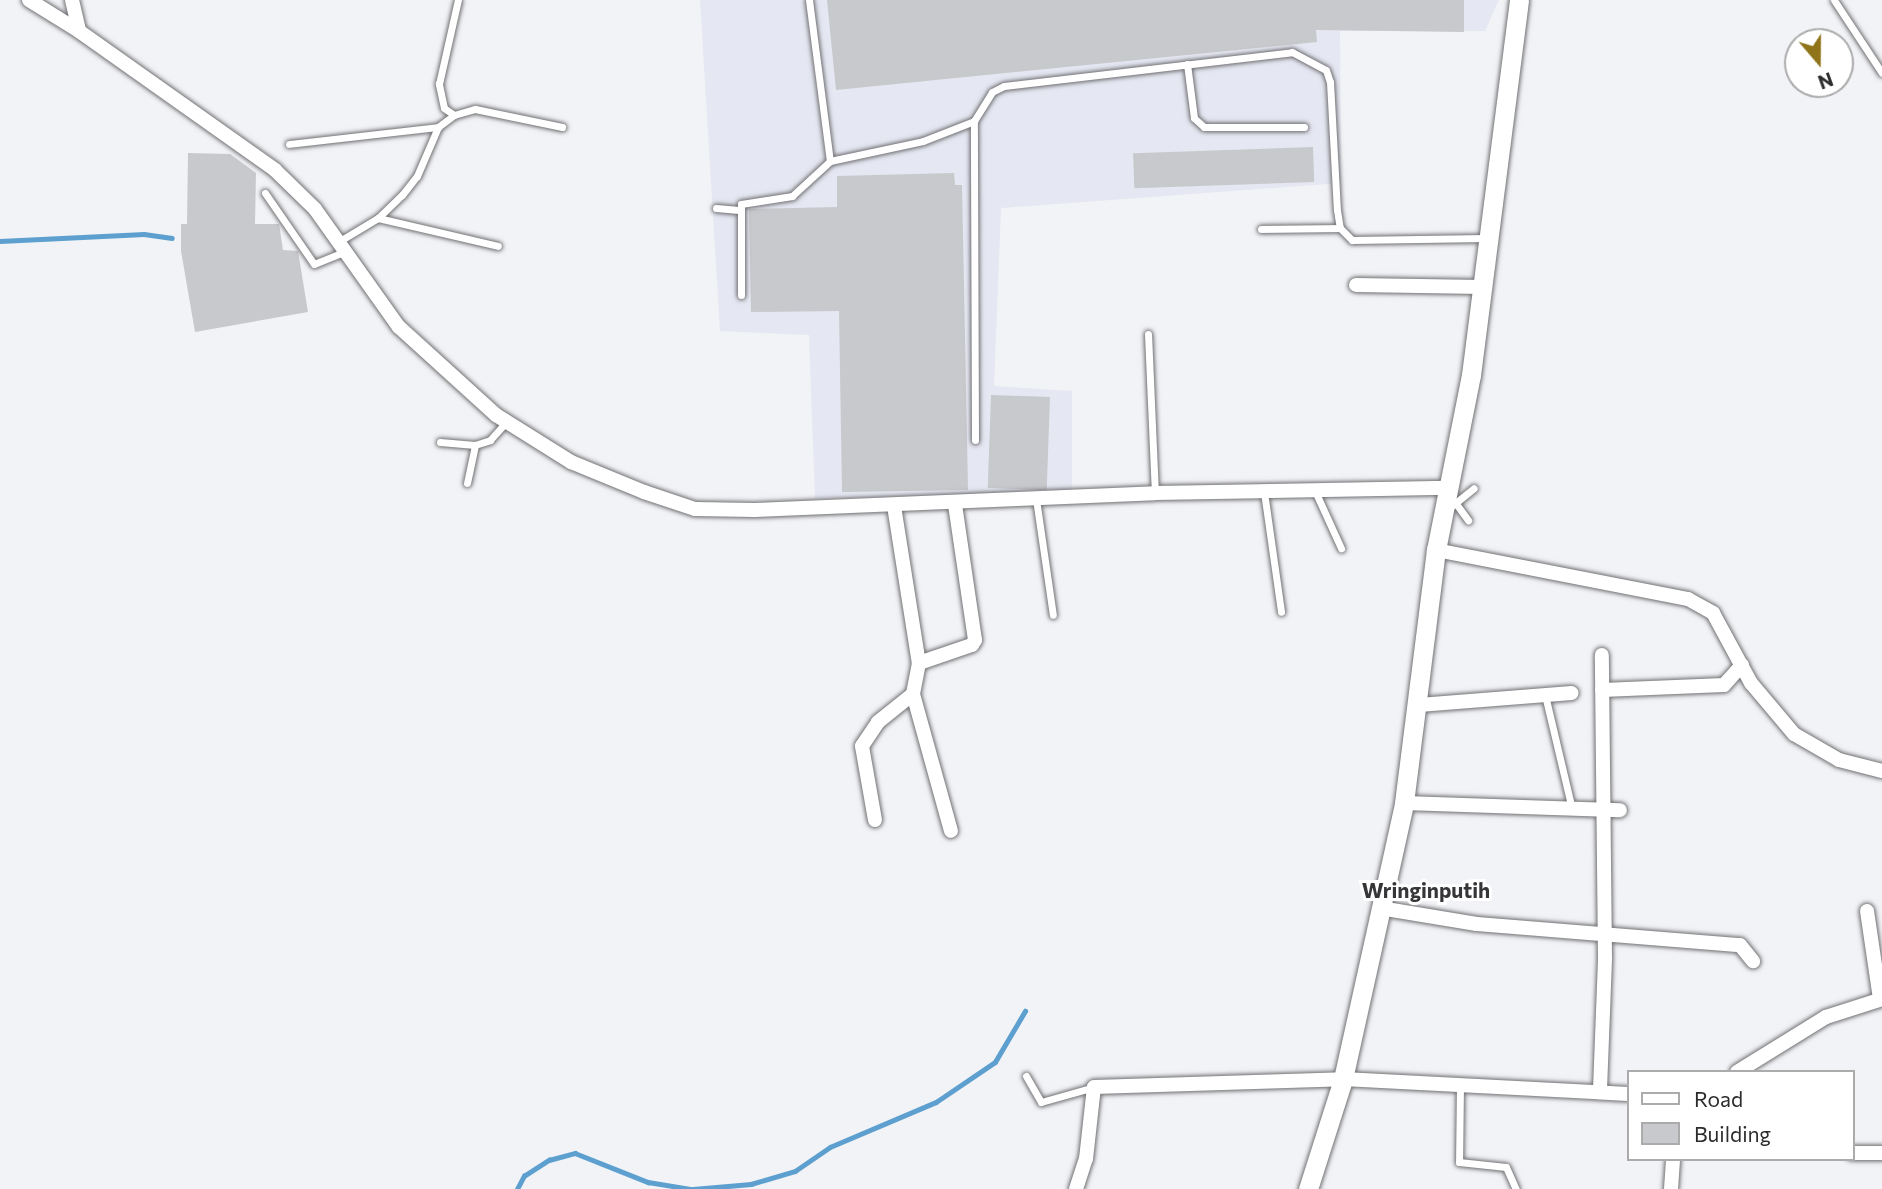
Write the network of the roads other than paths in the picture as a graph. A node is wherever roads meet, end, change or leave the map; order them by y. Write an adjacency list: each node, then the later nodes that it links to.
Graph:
1 (29, 0): 7 (street)
2 (72, 0): 7 (street)
3 (458, 0): 10 (lane)
4 (809, 0): 16 (lane)
5 (1519, 0): 23 (main road)
6 (1833, 0): 9 (lane)
7 (79, 31): 25 (street)
8 (1187, 64): 11 (lane); 14 (lane); 21 (lane)
9 (1882, 73)
10 (454, 115): 12 (lane); 13 (lane)
11 (974, 121): 16 (lane); 31 (lane)
12 (438, 127): 15 (lane); 20 (lane)
13 (562, 127)
14 (1304, 127)
15 (289, 144)
16 (830, 161): 19 (lane)
17 (265, 193): 25 (lane)
18 (716, 208): 19 (lane)
19 (739, 209): 28 (lane)
20 (378, 218): 24 (lane); 25 (lane)
21 (1340, 228): 22 (lane); 23 (lane)
22 (1261, 229)
23 (1487, 239): 27 (main road)
24 (498, 246)
25 (341, 247): 30 (street)
26 (1356, 285): 27 (street)
27 (1483, 288): 40 (main road)
28 (741, 295)
29 (1148, 334): 38 (lane)
30 (507, 422): 33 (lane); 42 (street)
31 (975, 440)
32 (440, 442): 33 (lane)
33 (475, 445): 34 (lane)
34 (467, 483)
35 (1474, 488): 40 (lane)
36 (1315, 491): 37 (street); 40 (street); 44 (lane)
37 (1264, 492): 38 (street); 46 (lane)
38 (1155, 493): 39 (street)
39 (1036, 499): 41 (street); 47 (lane)
40 (1450, 500): 43 (lane); 45 (main road)
41 (954, 504): 42 (street); 49 (street)
42 (894, 506): 49 (street)
43 (1468, 520)
44 (1341, 548)
45 (1436, 550): 50 (street); 55 (main road)
46 (1281, 612)
47 (1053, 615)
48 (1602, 655): 51 (street)
49 (919, 663): 53 (street)
50 (1742, 665): 51 (street); 56 (street)
51 (1602, 690): 60 (street)
52 (1572, 692): 54 (street)
53 (913, 694): 61 (street); 62 (street)
54 (1545, 695): 55 (street); 58 (lane)
55 (1419, 705): 57 (main road)
56 (1882, 771)
57 (1404, 803): 58 (street); 63 (main road)
58 (1572, 810): 60 (street)
59 (1620, 810): 60 (street)
60 (1602, 811): 65 (street)
61 (876, 820)
62 (951, 831)
63 (1381, 908): 65 (street); 70 (main road)
64 (1867, 911): 67 (street)
65 (1604, 934): 66 (street); 73 (street)
66 (1753, 961)
67 (1881, 999): 68 (street)
68 (1758, 1065)
69 (1026, 1076): 72 (lane)
70 (1343, 1079): 71 (street); 72 (street); 79 (main road)
71 (1460, 1084): 73 (street); 80 (lane)
72 (1094, 1087): 78 (street)
73 (1600, 1090): 74 (street)
74 (1626, 1094)
75 (1854, 1153): 76 (street)
76 (1882, 1153)
77 (1673, 1161): 81 (street)
78 (1076, 1189)
79 (1308, 1189)
80 (1516, 1189)
81 (1671, 1189)

